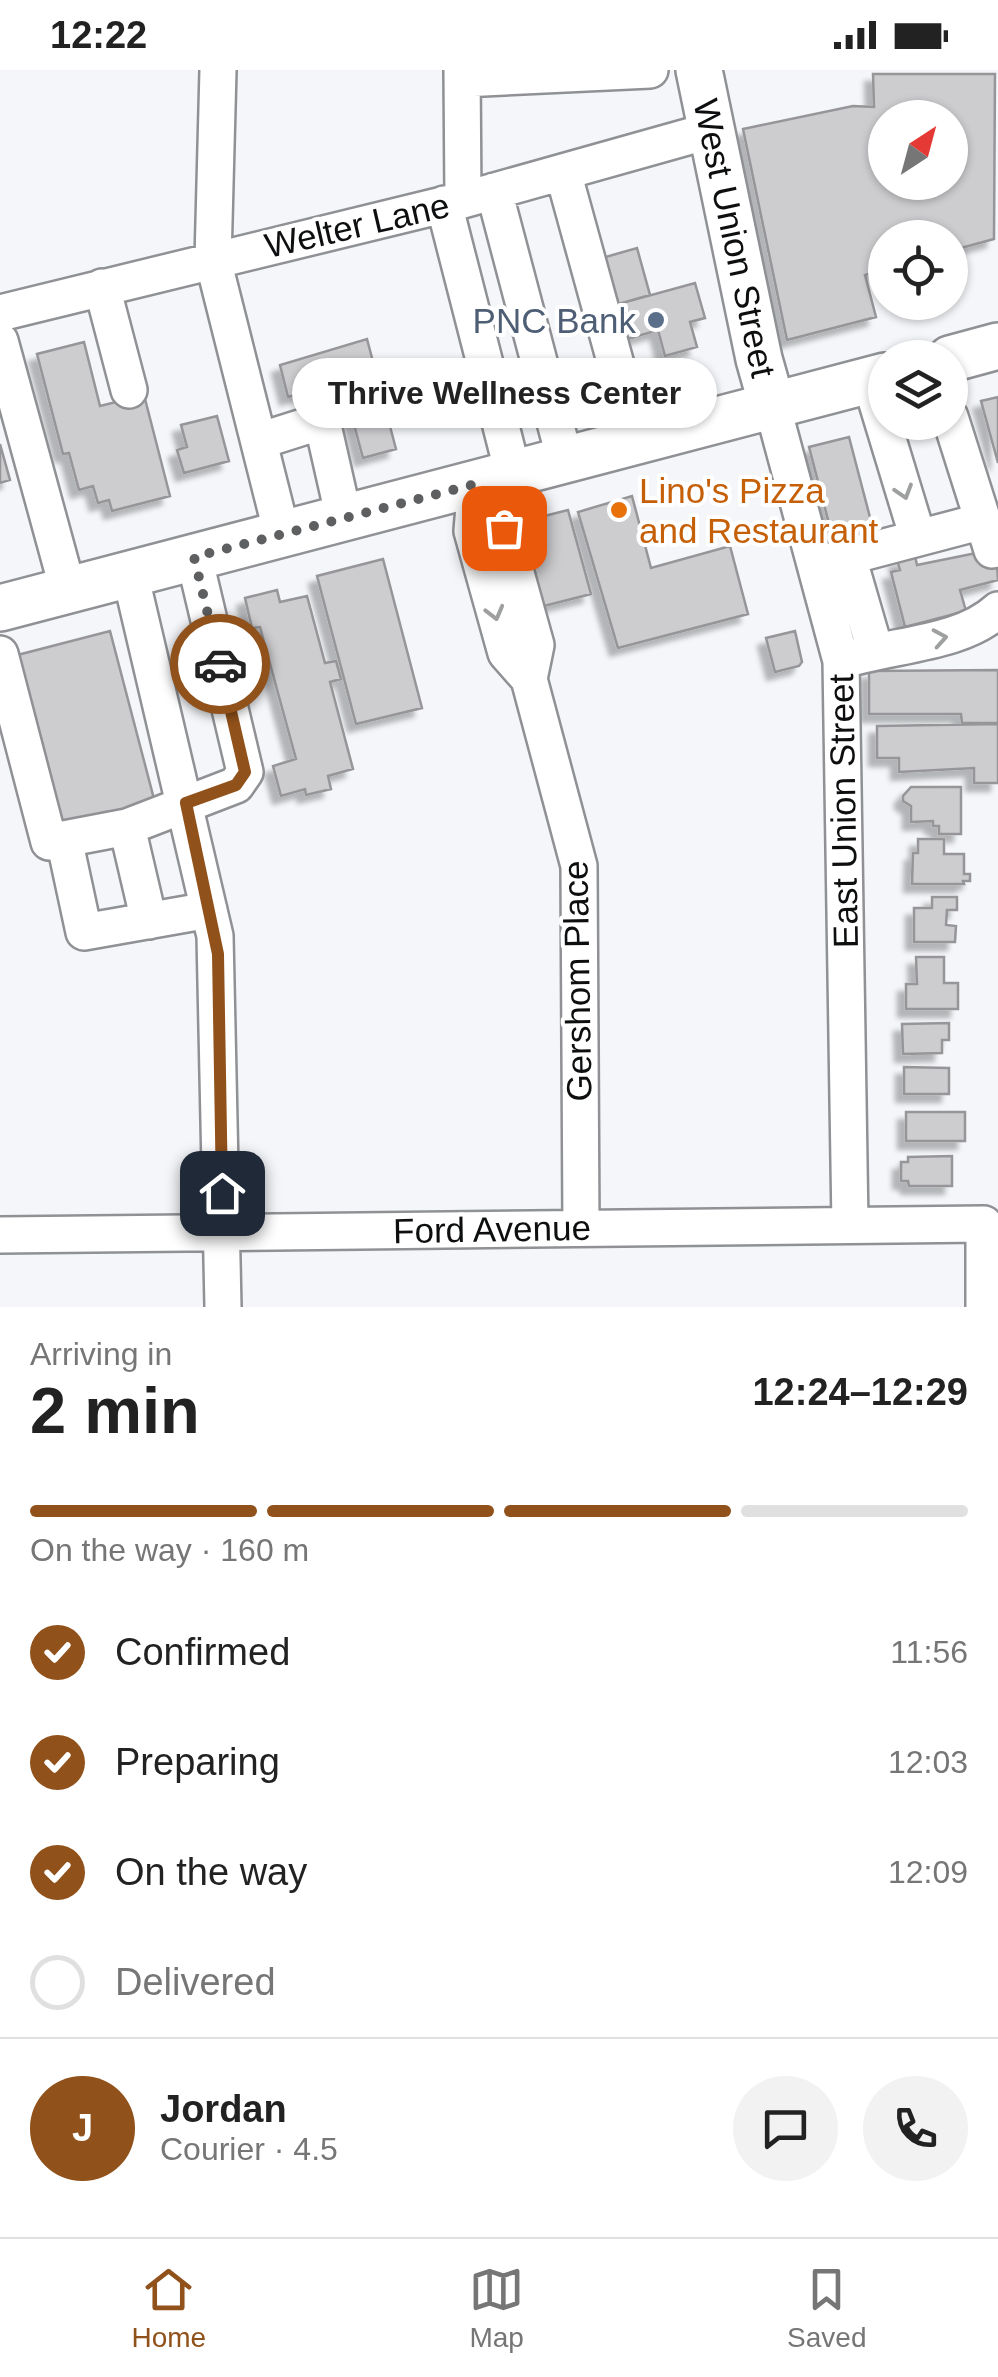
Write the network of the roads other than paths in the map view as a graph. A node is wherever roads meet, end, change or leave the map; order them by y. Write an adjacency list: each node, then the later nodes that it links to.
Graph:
1 (218, 70): 8 (street)
2 (650, 70): 4 (street)
3 (699, 70): 5 (main road, West Union Street)
4 (462, 74): 7 (street)
5 (712, 130): 6 (street, Welter Lane); 16 (main road, West Union Street)
6 (566, 180): 7 (street, Welter Lane); 20 (street)
7 (467, 199): 8 (street, Welter Lane); 21 (street); 22 (street, Gershom Place)
8 (213, 260): 9 (street, Welter Lane); 19 (street)
9 (102, 288): 10 (street, Welter Lane); 15 (street)
10 (0, 314)
11 (0, 341): 29 (street)
12 (998, 346): 13 (main road)
13 (968, 354)
14 (868, 381): 16 (main road)
15 (128, 390)
16 (772, 406): 20 (main road); 27 (street, East Union Street)
17 (894, 440): 25 (street, one-way to 25)
18 (957, 440): 25 (street)
19 (259, 441): 23 (street); 24 (street)
20 (637, 441): 21 (main road)
21 (565, 460): 22 (main road)
22 (494, 478): 23 (main road); 41 (street, Gershom Place)
23 (344, 518): 24 (main road)
24 (282, 534): 26 (main road)
25 (918, 538): 27 (street)
26 (194, 557): 28 (main road); 35 (street)
27 (832, 561): 32 (street); 34 (street, East Union Street)
28 (130, 574): 29 (main road); 35 (street)
29 (68, 590): 30 (main road)
30 (0, 608)
31 (998, 610): 32 (street, one-way to 31)
32 (875, 650): 34 (street)
33 (0, 654): 37 (street)
34 (841, 662): 40 (street, East Union Street)
35 (186, 803): 36 (street); 38 (street)
36 (126, 827): 37 (street); 39 (street)
37 (64, 839): 39 (street)
38 (209, 910): 39 (street); 42 (street)
39 (149, 921)
40 (850, 1226): 41 (street, Ford Avenue); 45 (street, Ford Avenue)
41 (581, 1228): 42 (street, Ford Avenue)
42 (223, 1232): 43 (street, Ford Avenue); 44 (street)
43 (0, 1235)
44 (223, 1307)
45 (984, 1307)

